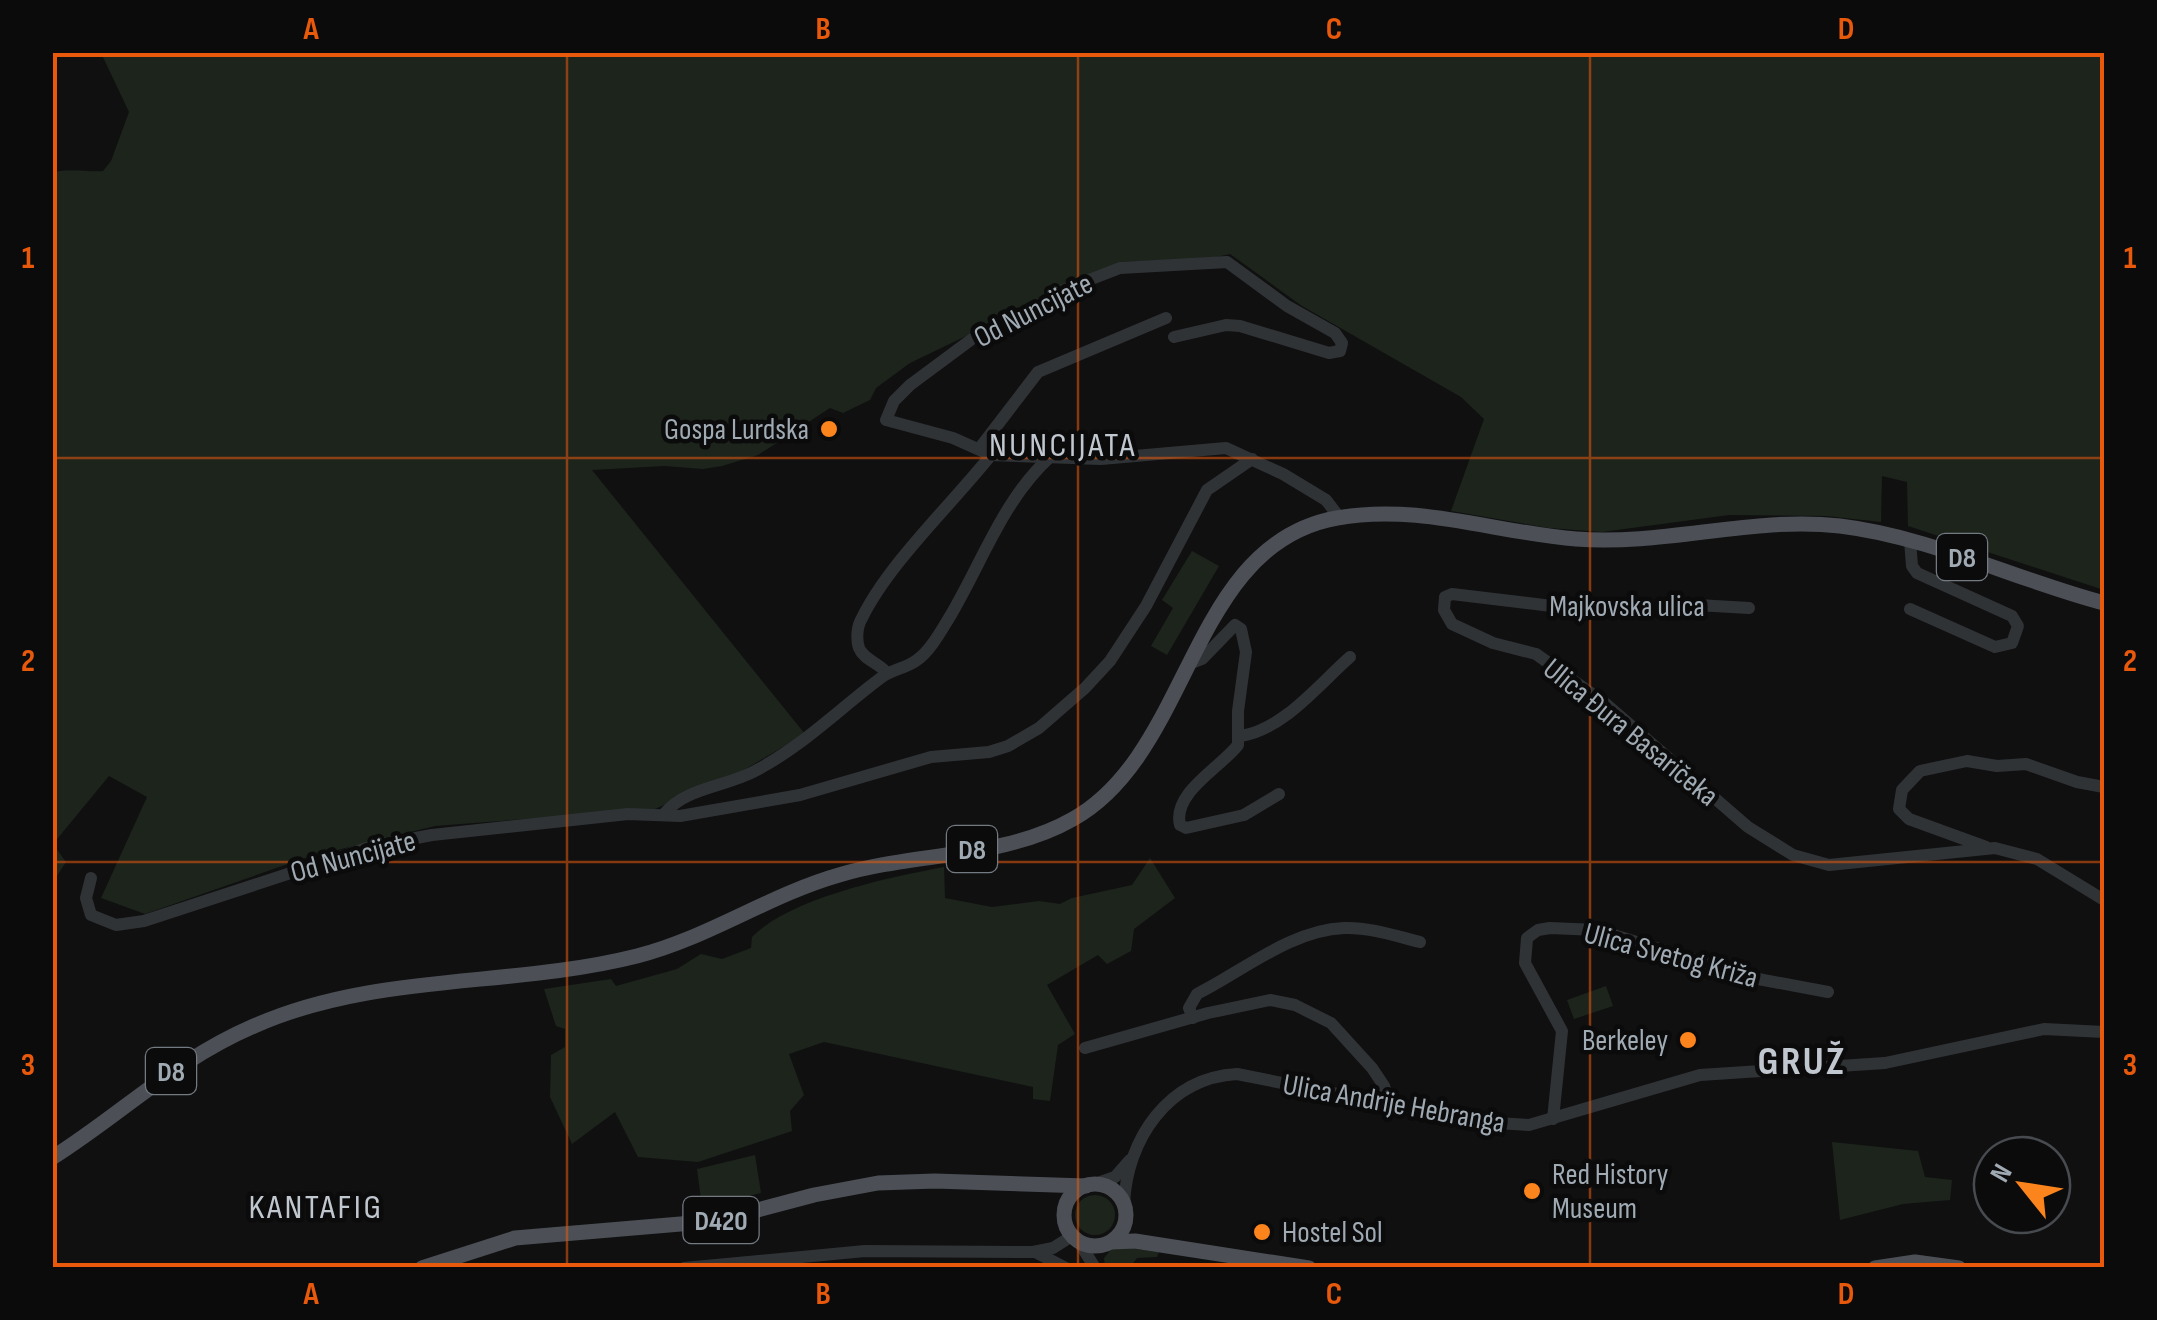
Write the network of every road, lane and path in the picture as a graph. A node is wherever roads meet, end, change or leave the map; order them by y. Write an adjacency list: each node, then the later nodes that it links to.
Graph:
1 (1166, 318): 3 (street, Od Nuncijate)
2 (1174, 337): 3 (street, Od Nuncijate)
3 (985, 452): 4 (street, Od Nuncijate); 14 (street, Od Nuncijate)
4 (1051, 456): 5 (street, Od Nuncijate); 14 (street, Od Nuncijate)
5 (1252, 459): 6 (street, Od Nuncijate); 18 (street, Od Nuncijate)
6 (1339, 517): 7 (main road, D8); 13 (main road, D8)
7 (1910, 540): 9 (main road, D8); 11 (street)
8 (1445, 597): 10 (street, Majkovska ulica); 19 (street, Ulica Đura Basaričeka)
9 (2104, 603)
10 (1749, 608)
11 (1910, 609)
12 (1350, 657): 15 (street)
13 (1189, 664): 15 (street); 29 (main road, D8)
14 (888, 672): 18 (street, Od Nuncijate)
15 (1240, 736): 17 (street)
16 (2104, 788): 19 (street)
17 (1279, 794)
18 (664, 814): 20 (street, Od Nuncijate)
19 (1986, 847): 21 (street)
20 (91, 878)
21 (2104, 900)
22 (1420, 942): 24 (street)
23 (1828, 992): 28 (street, Ulica Svetog Križa)
24 (1192, 1018): 26 (street); 27 (street)
25 (2104, 1032): 28 (street, Ulica Andrije Hebranga)
26 (1085, 1048)
27 (1390, 1106): 28 (street, Ulica Andrije Hebranga); 30 (street, Ulica Andrije Hebranga)
28 (1553, 1119)
29 (52, 1158)
30 (1131, 1158): 32 (street, Ulica Andrije Hebranga); 33 (street, Ulica Andrije Hebranga)
31 (1021, 1183): 32 (main road, D420); 34 (main road); 39 (main road, D420)
32 (1091, 1185): 33 (main road); 34 (main road)
33 (1125, 1211): 36 (main road); 37 (main road)
34 (1064, 1212): 35 (main road)
35 (1076, 1239): 36 (main road); 38 (street); 42 (street)
36 (1109, 1243): 37 (main road); 42 (street)
37 (1150, 1243): 43 (main road)
38 (1033, 1252): 40 (street); 41 (street)
39 (422, 1268)
40 (684, 1268)
41 (1066, 1268)
42 (1096, 1268)
43 (1309, 1268)
44 (1875, 1268): 45 (main road)
45 (1959, 1268)

